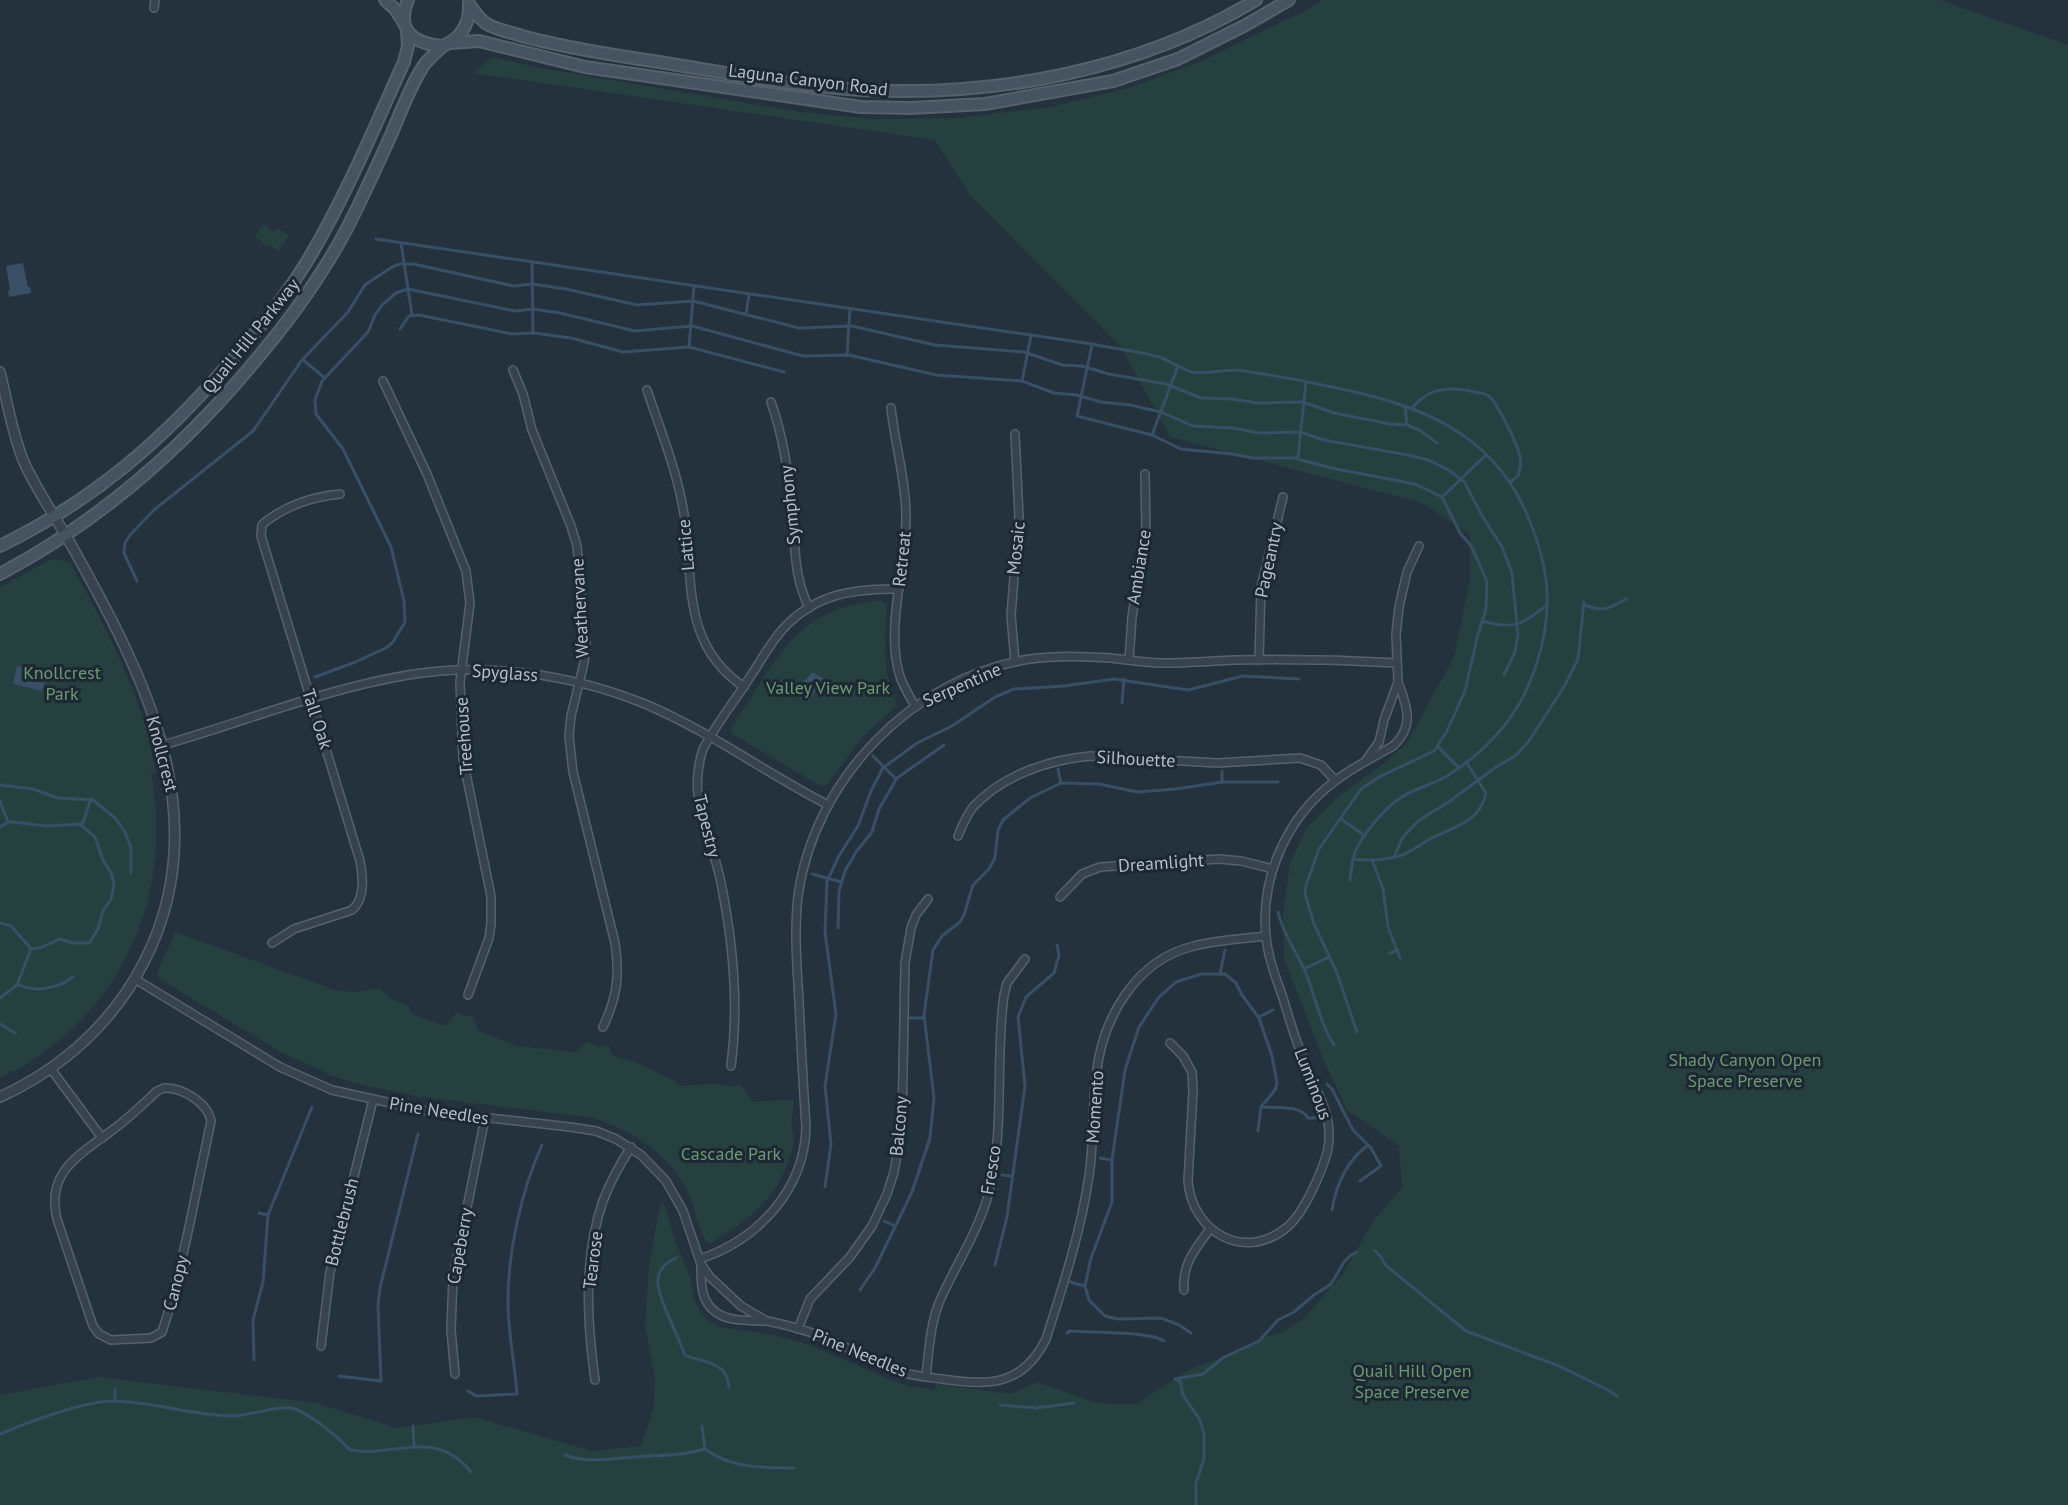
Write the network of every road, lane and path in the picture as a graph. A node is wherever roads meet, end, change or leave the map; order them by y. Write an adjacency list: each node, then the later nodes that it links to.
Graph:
1 (385, 0): 6 (main road)
2 (408, 0): 6 (main road, Quail Hill Parkway)
3 (1256, 0): 8 (main road, Laguna Canyon Road)
4 (1289, 0): 9 (main road, Laguna Canyon Road)
5 (468, 2): 7 (main road, Quail Hill Parkway); 8 (main road, Laguna Canyon Road)
6 (405, 27): 7 (main road, Laguna Canyon Road); 20 (main road, Quail Hill Parkway)
7 (446, 44): 9 (main road, Laguna Canyon Road); 21 (main road, Quail Hill Parkway)
8 (809, 85): 9 (main road)
9 (814, 100)
10 (513, 370): 33 (street, Weathervane)
11 (0, 372): 20 (street, Knollcrest)
12 (383, 381): 31 (street, Treehouse)
13 (647, 390): 34 (street, Lattice)
14 (771, 402): 26 (street, Symphony)
15 (891, 408): 25 (street, Retreat)
16 (1016, 434): 29 (street, Mosaic)
17 (1145, 474): 27 (street, Ambiance)
18 (340, 494): 35 (street, Tall Oak)
19 (1283, 497): 28 (street, Pageantry)
20 (54, 517): 21 (street, Knollcrest); 22 (main road, Quail Hill Parkway)
21 (65, 535): 24 (main road, Quail Hill Parkway); 38 (street, Knollcrest)
22 (0, 546)
23 (1419, 546): 30 (street, Luminous)
24 (0, 574)
25 (899, 589): 26 (street, Tapestry); 36 (street, Retreat)
26 (809, 608): 34 (street, Tapestry)
27 (1129, 660): 28 (street, Serpentine); 29 (street, Serpentine)
28 (1258, 660): 30 (street, Serpentine)
29 (1015, 662): 36 (street, Serpentine)
30 (1397, 663): 32 (street, Luminous)
31 (461, 670): 33 (street, Spyglass); 35 (street, Spyglass); 50 (street, Treehouse)
32 (1398, 682): 39 (street, Luminous); 39 (street, Luminous)
33 (579, 683): 37 (street, Spyglass); 51 (street, Weathervane)
34 (744, 687): 37 (street, Tapestry)
35 (310, 699): 38 (street, Spyglass); 47 (street, Tall Oak)
36 (915, 706): 41 (street, Serpentine)
37 (710, 737): 41 (street, Spyglass); 53 (street, Tapestry)
38 (163, 745): 49 (street, Knollcrest)
39 (1366, 761): 40 (street, Luminous)
40 (1335, 780): 42 (street, Silhouette); 43 (street, Luminous)
41 (828, 805): 61 (street, Serpentine)
42 (958, 836)
43 (1273, 869): 44 (street, Dreamlight); 46 (street, Luminous)
44 (1060, 897)
45 (928, 898): 64 (street, Balcony)
46 (1266, 936): 60 (street, Luminous); 66 (street, Momento)
47 (272, 943)
48 (1025, 958): 68 (street, Fresco)
49 (135, 980): 54 (street, Knollcrest); 56 (street, Pine Needles)
50 (468, 995)
51 (603, 1027)
52 (1170, 1043): 60 (street)
53 (731, 1066)
54 (51, 1069): 55 (street, Knollcrest); 58 (street)
55 (0, 1097)
56 (373, 1100): 57 (street, Pine Needles); 65 (street, Bottlebrush)
57 (485, 1118): 59 (street, Pine Needles); 67 (street, Capeberry)
58 (102, 1138): 58 (street, Canopy)
59 (631, 1147): 61 (street, Pine Needles); 69 (street, Tearose)
60 (1210, 1229): 62 (street)
61 (701, 1261): 63 (street, Pine Needles); 63 (street, Pine Needles)
62 (1184, 1290)
63 (768, 1322): 64 (street, Pine Needles)
64 (798, 1329): 68 (street, Pine Needles)
65 (321, 1346)
66 (1022, 1370): 68 (street, Pine Needles)
67 (455, 1374)
68 (926, 1377)
69 (595, 1380)

